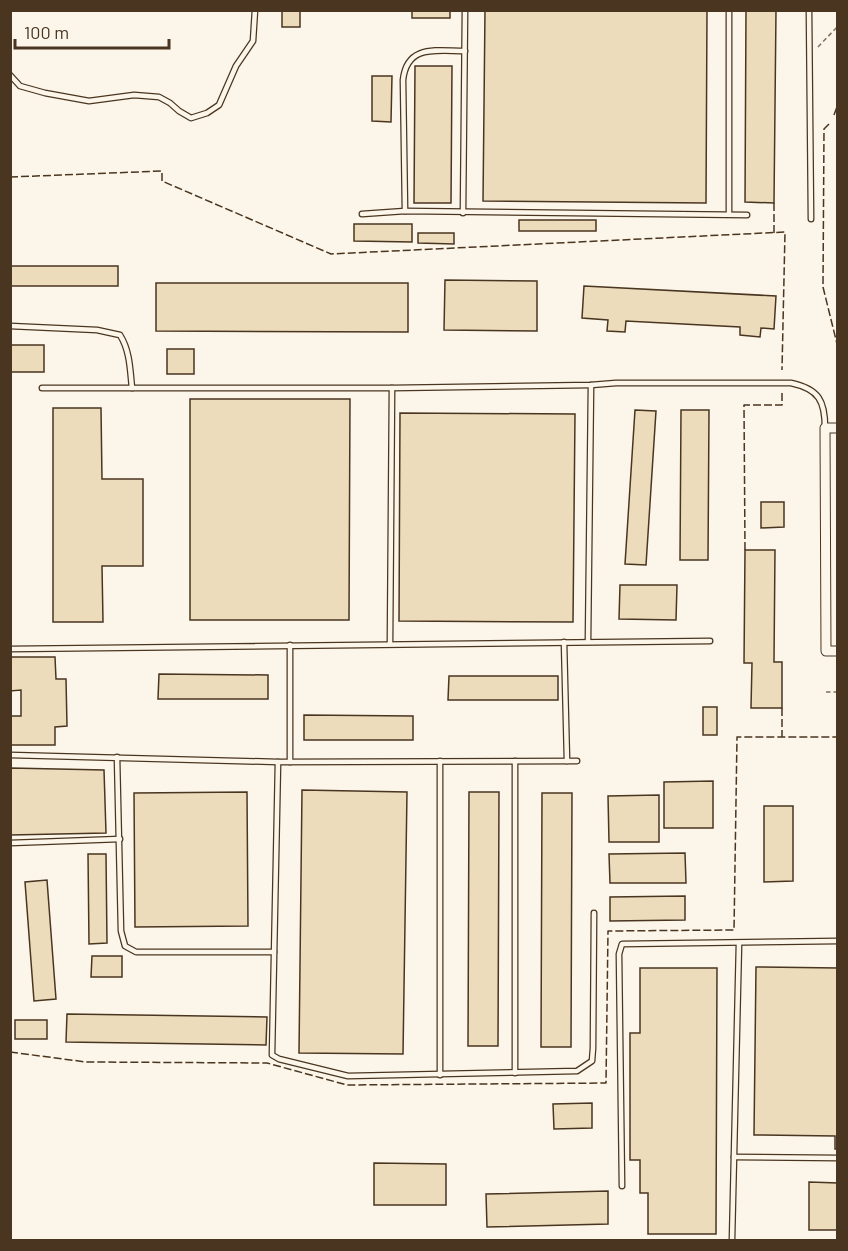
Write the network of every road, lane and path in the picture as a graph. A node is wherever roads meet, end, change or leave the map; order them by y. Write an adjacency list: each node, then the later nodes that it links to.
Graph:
1 (255, 10): 8 (lane)
2 (465, 10): 6 (lane)
3 (729, 10): 11 (lane)
4 (808, 10): 7 (lane)
5 (837, 26): 7 (path)
6 (465, 51): 9 (lane); 10 (lane)
7 (809, 56): 14 (lane)
8 (10, 75)
9 (405, 211): 10 (lane); 12 (lane)
10 (463, 213): 11 (lane)
11 (729, 213): 13 (lane)
12 (362, 214)
13 (747, 215)
14 (811, 219)
15 (10, 326): 18 (lane)
16 (591, 385): 19 (lane); 20 (lane); 26 (lane)
17 (42, 388): 18 (lane)
18 (132, 388): 19 (lane)
19 (392, 388): 27 (lane)
20 (825, 428): 21 (street); 22 (street)
21 (837, 428)
22 (826, 564): 23 (street); 30 (street)
23 (837, 564)
24 (710, 641): 26 (lane)
25 (564, 642): 26 (lane); 27 (lane); 37 (lane)
26 (588, 642)
27 (390, 643): 28 (lane)
28 (290, 645): 29 (lane); 40 (lane)
29 (10, 648)
30 (837, 651)
31 (826, 692): 32 (path)
32 (837, 692)
33 (10, 755): 34 (lane)
34 (117, 757): 39 (lane); 41 (lane)
35 (440, 761): 36 (lane); 40 (lane); 48 (lane)
36 (515, 761): 37 (lane); 47 (lane)
37 (567, 761): 38 (lane)
38 (577, 761)
39 (278, 762): 40 (lane); 46 (lane)
40 (290, 762)
41 (120, 839): 42 (lane); 46 (lane)
42 (10, 843)
43 (594, 913): 47 (lane)
44 (837, 941): 45 (lane)
45 (740, 943): 49 (lane); 51 (lane)
46 (274, 952): 48 (lane)
47 (516, 1073): 48 (lane)
48 (440, 1075)
49 (734, 1157): 50 (lane); 52 (lane)
50 (837, 1158)
51 (621, 1186)
52 (732, 1240)

